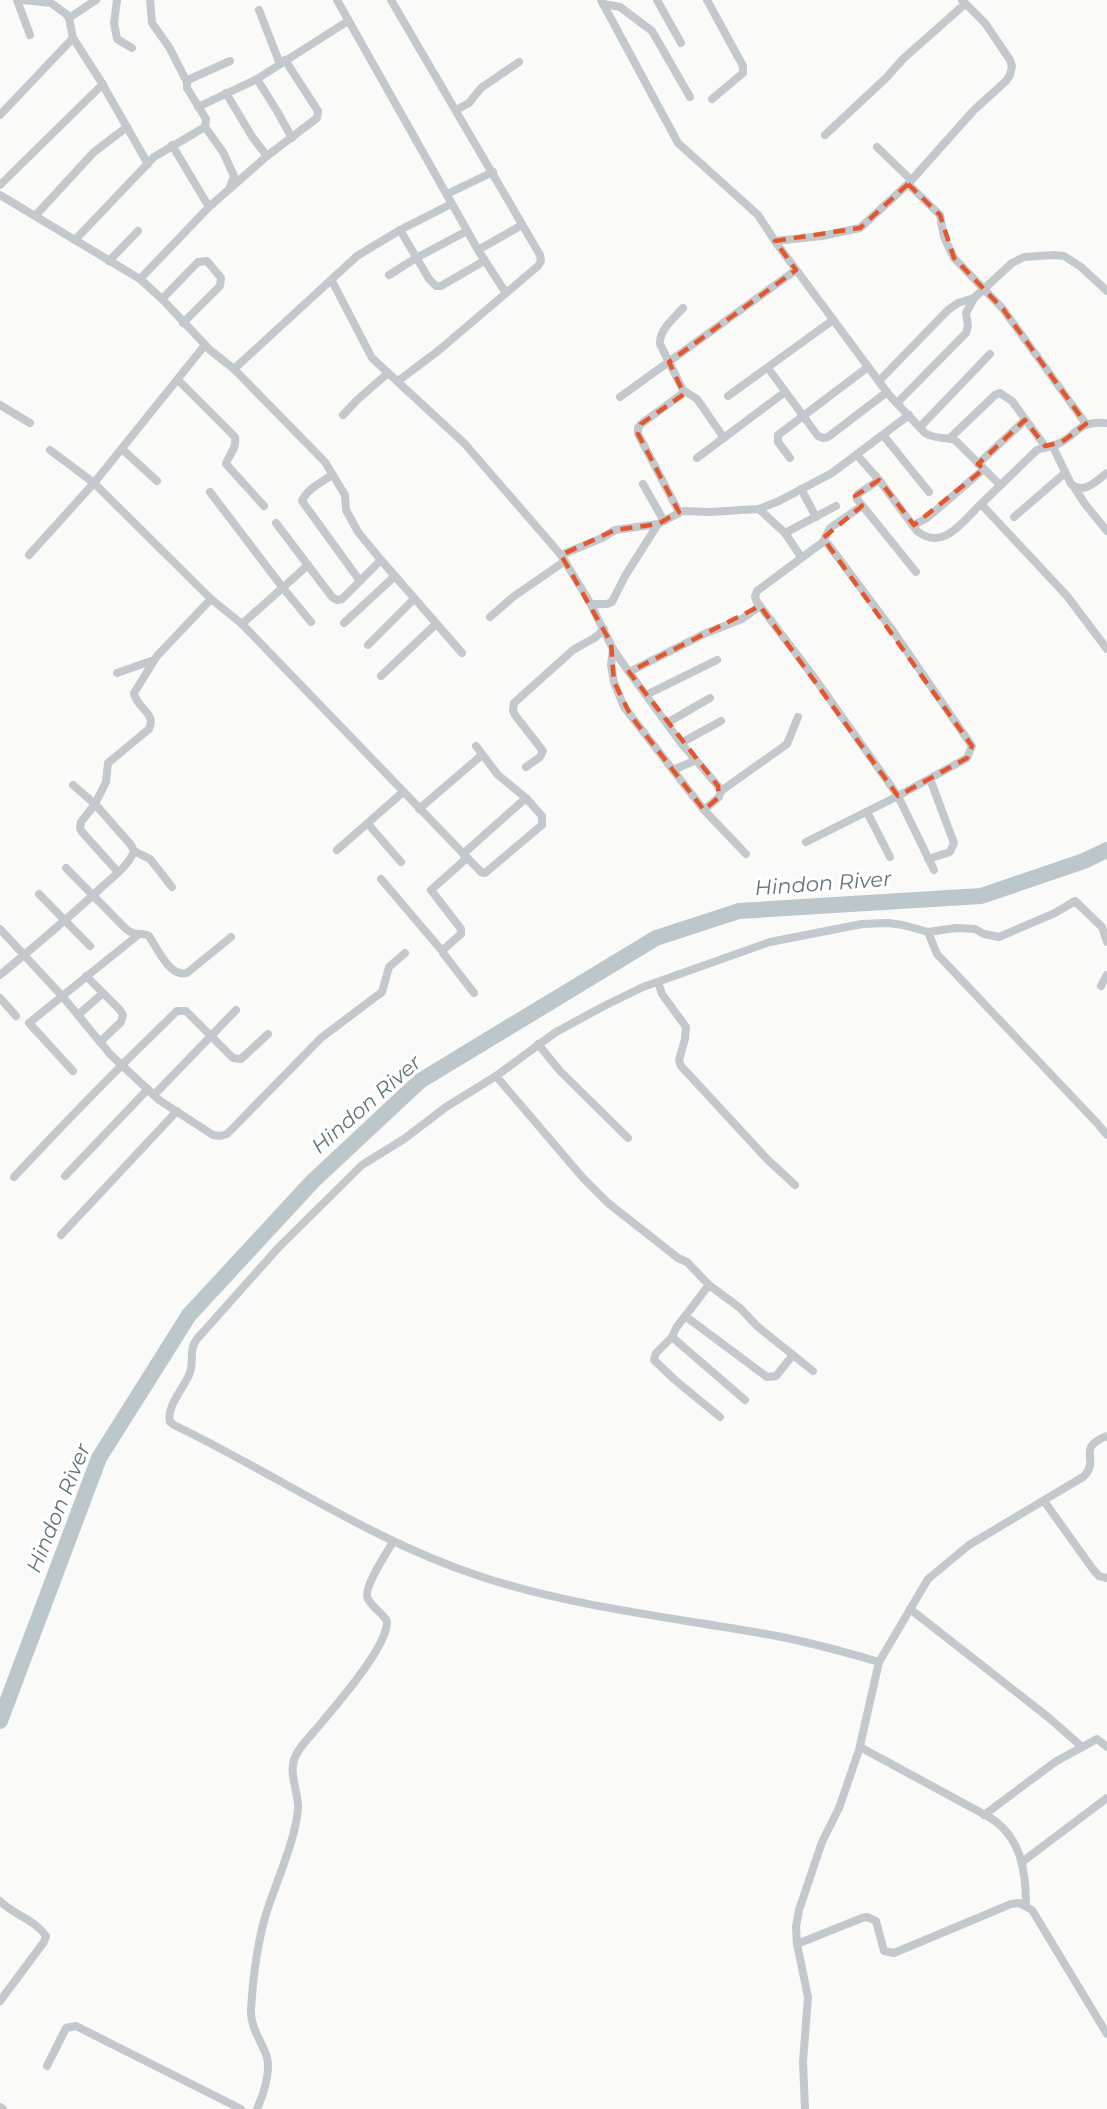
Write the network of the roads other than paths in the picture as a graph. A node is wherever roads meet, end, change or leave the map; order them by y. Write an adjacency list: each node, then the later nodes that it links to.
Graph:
1 (17, 0): 15 (street)
2 (24, 0): 13 (street)
3 (96, 0): 13 (street)
4 (117, 0): 18 (street)
5 (150, 0): 23 (street)
6 (337, 0): 14 (street)
7 (391, 0): 29 (street)
8 (657, 0): 17 (street)
9 (707, 0): 27 (street)
10 (602, 2): 26 (street); 53 (street)
11 (964, 2): 33 (street); 40 (street)
12 (259, 10): 20 (street)
13 (69, 18): 16 (street)
14 (348, 21): 20 (street); 43 (street)
15 (30, 35)
16 (73, 38): 24 (street); 30 (street)
17 (681, 43)
18 (132, 48)
19 (230, 61): 23 (street)
20 (283, 62): 22 (street); 34 (street)
21 (519, 62): 29 (street)
22 (257, 79): 25 (street); 34 (street)
23 (187, 82): 28 (street)
24 (103, 84): 31 (street); 41 (street)
25 (226, 93): 28 (street); 37 (street)
26 (690, 97)
27 (712, 99)
28 (198, 107): 32 (street)
29 (456, 110): 39 (street)
30 (0, 115)
31 (127, 127): 38 (street); 47 (street)
32 (205, 127): 35 (street); 42 (street)
33 (825, 135)
34 (292, 138): 37 (street)
35 (172, 145): 38 (street); 46 (street)
36 (877, 147): 40 (street)
37 (267, 156): 42 (street)
38 (147, 164): 52 (street)
39 (493, 172): 43 (street); 48 (street)
40 (910, 182): 53 (street); 62 (street)
41 (0, 184)
42 (230, 188): 46 (street)
43 (447, 194): 45 (street)
44 (0, 195): 47 (street)
45 (451, 204): 49 (street); 51 (street)
46 (209, 207): 60 (street)
47 (36, 215): 52 (street)
48 (522, 225): 54 (street); 64 (street)
49 (400, 230): 55 (street); 61 (street)
50 (138, 231): 56 (street)
51 (467, 231): 54 (street); 55 (street)
52 (75, 240): 56 (street)
53 (775, 241): 58 (street)
54 (478, 250): 57 (street)
55 (416, 258): 57 (street); 59 (street)
56 (109, 261): 60 (street)
57 (484, 261): 64 (street)
58 (796, 270): 68 (street); 72 (street)
59 (389, 275)
60 (140, 279): 66 (street)
61 (332, 281): 75 (street); 76 (street)
62 (984, 288): 63 (street); 65 (street); 93 (street)
63 (1107, 291)
64 (506, 293): 78 (street)
65 (974, 298): 79 (street); 85 (street)
66 (162, 299): 69 (street); 69 (street)
67 (683, 308): 72 (street)
68 (833, 320): 73 (street); 74 (street)
69 (183, 323): 70 (street)
70 (205, 345): 75 (street); 77 (street)
71 (990, 354): 94 (street)
72 (669, 362): 80 (street); 84 (street)
73 (868, 367): 79 (street); 89 (street)
74 (768, 368): 81 (street); 83 (street)
75 (234, 369): 107 (street)
76 (388, 373): 78 (street); 87 (street)
77 (178, 380): 99 (street); 118 (street)
78 (398, 381): 135 (street)
79 (879, 381): 82 (street)
80 (682, 390): 96 (street); 122 (street)
81 (785, 392): 89 (street); 96 (street)
82 (886, 392): 85 (street); 89 (street)
83 (728, 396)
84 (620, 397)
85 (897, 404): 88 (street)
86 (0, 405): 91 (street)
87 (343, 415)
88 (909, 415): 94 (street); 95 (street)
89 (804, 417): 103 (street)
90 (1025, 420): 97 (street); 98 (street); 104 (street)
91 (30, 423)
92 (1106, 423): 93 (street)
93 (1086, 424): 98 (street)
94 (920, 427): 97 (street)
95 (883, 435): 101 (street); 116 (street)
96 (724, 438): 102 (street)
97 (950, 438): 104 (street)
98 (1049, 446): 105 (street); 112 (street)
99 (122, 448): 109 (street); 110 (street)
100 (50, 450): 110 (street)
101 (857, 455): 108 (street); 114 (street)
102 (697, 458)
103 (790, 458)
104 (981, 467): 112 (street); 129 (street)
105 (1065, 473): 113 (street); 125 (street)
106 (1107, 473): 113 (street)
107 (332, 475): 136 (street); 140 (street)
108 (879, 480): 120 (street); 129 (street)
109 (158, 481)
110 (94, 483): 133 (street); 142 (street)
111 (643, 484): 127 (street)
112 (1000, 485): 117 (street)
113 (1074, 487): 126 (street)
114 (801, 489): 121 (street); 124 (street)
115 (210, 492): 141 (street)
116 (929, 492)
117 (981, 504): 129 (street); 154 (street)
118 (264, 506)
119 (836, 506): 124 (street)
120 (862, 506): 132 (street); 138 (street)
121 (759, 509): 122 (street); 131 (street)
122 (680, 512): 127 (street)
123 (1107, 514): 126 (street)
124 (816, 517): 131 (street)
125 (1014, 517)
126 (1098, 521): 130 (street)
127 (661, 522): 135 (street); 144 (street)
128 (276, 523): 137 (street)
129 (914, 525)
130 (1107, 531)
131 (785, 533): 134 (street)
132 (823, 542): 134 (street); 172 (street)
133 (29, 555)
134 (801, 557): 145 (street)
135 (563, 558): 144 (street); 146 (street)
136 (381, 560): 139 (street); 140 (street)
137 (308, 565): 140 (street); 141 (street)
138 (916, 572)
139 (394, 576): 143 (street); 148 (street)
140 (360, 581)
141 (283, 588): 147 (street); 149 (street)
142 (211, 599): 149 (street); 156 (street)
143 (414, 599): 150 (street); 152 (street)
144 (591, 604): 151 (street)
145 (760, 606): 158 (street); 176 (street)
146 (490, 617)
147 (311, 622)
148 (344, 623)
149 (242, 624): 175 (street)
150 (436, 624): 155 (street); 160 (street)
151 (604, 629): 153 (street); 170 (street)
152 (368, 645)
153 (613, 649): 158 (street); 171 (street)
154 (1107, 649)
155 (462, 653)
156 (154, 660): 159 (street); 178 (street)
157 (717, 660): 161 (street)
158 (628, 672): 161 (street)
159 (117, 673)
160 (381, 676)
161 (646, 695): 165 (street)
162 (710, 698): 165 (street)
163 (798, 717): 174 (street)
164 (721, 721): 166 (street)
165 (667, 723): 166 (street)
166 (681, 743): 169 (street)
167 (476, 746): 168 (street)
168 (482, 755): 177 (street); 179 (street)
169 (696, 760): 171 (street); 174 (street)
170 (526, 767)
171 (673, 770): 180 (street)
172 (930, 779): 176 (street); 189 (street)
173 (73, 785): 178 (street)
174 (721, 791): 180 (street)
175 (403, 792): 179 (street); 182 (street)
176 (898, 796): 181 (street); 189 (street)
177 (526, 798): 187 (street); 187 (street)
178 (95, 804): 185 (street); 193 (street)
179 (419, 809): 187 (street)
180 (704, 810): 186 (street)
181 (867, 812): 183 (street); 188 (street)
182 (368, 824): 184 (street); 190 (street)
183 (806, 842)
184 (337, 850)
185 (134, 851): 193 (street); 195 (street)
186 (746, 854)
187 (465, 856): 205 (street)
188 (890, 856)
189 (928, 859): 192 (street)
190 (401, 862)
191 (66, 868): 197 (street)
192 (934, 870)
193 (118, 872): 197 (street)
194 (381, 879): 205 (street)
195 (172, 887)
196 (39, 894): 198 (street)
197 (92, 896): 198 (street); 201 (street)
198 (64, 921): 204 (street); 207 (street)
199 (0, 929): 207 (street)
200 (928, 932): 203 (street); 211 (street); 229 (street)
201 (138, 935): 202 (street); 210 (street)
202 (231, 937)
203 (1107, 942)
204 (90, 946)
205 (443, 952): 214 (street)
206 (405, 953): 228 (street)
207 (24, 955): 208 (street); 215 (street)
208 (0, 975)
209 (1107, 975): 212 (street)
210 (86, 976): 213 (street); 215 (street)
211 (658, 982): 223 (street); 233 (street)
212 (1101, 986)
213 (103, 993): 218 (street); 222 (street)
214 (474, 993)
215 (63, 997): 218 (street); 225 (street)
216 (0, 999): 219 (street)
217 (236, 1010): 221 (street)
218 (78, 1014): 222 (street)
219 (16, 1016)
220 (268, 1034): 221 (street)
221 (211, 1036): 224 (street); 227 (street)
222 (100, 1042): 224 (street)
223 (538, 1044): 226 (street); 230 (street)
224 (121, 1065): 227 (street); 232 (street)
225 (73, 1071)
226 (496, 1076): 235 (street); 244 (street)
227 (151, 1092): 228 (street); 231 (street)
228 (177, 1111): 234 (street)
229 (1107, 1135)
230 (628, 1138)
231 (65, 1176)
232 (14, 1177)
233 (795, 1185)
234 (61, 1235)
235 (709, 1285): 236 (street); 238 (street)
236 (685, 1316): 237 (street); 238 (street)
237 (672, 1337): 240 (street); 241 (street)
238 (793, 1354): 239 (street)
239 (813, 1371)
240 (745, 1400)
241 (720, 1417)
242 (1107, 1436): 243 (street)
243 (1044, 1501): 245 (street); 246 (street)
244 (393, 1542): 247 (street); 261 (street)
245 (1107, 1578)
246 (910, 1609): 247 (street); 248 (street)
247 (879, 1662): 249 (street)
248 (1082, 1746): 250 (street); 252 (street)
249 (860, 1747): 252 (street); 256 (street)
250 (1107, 1747)
251 (1107, 1798): 253 (street)
252 (984, 1815): 253 (street)
253 (1022, 1862): 255 (street)
254 (0, 1901): 257 (street)
255 (1026, 1905): 256 (street); 258 (street)
256 (797, 1944): 262 (street)
257 (0, 2001)
258 (1107, 2034)
259 (47, 2066): 260 (street)
260 (241, 2109)
261 (257, 2109)
262 (805, 2109)

